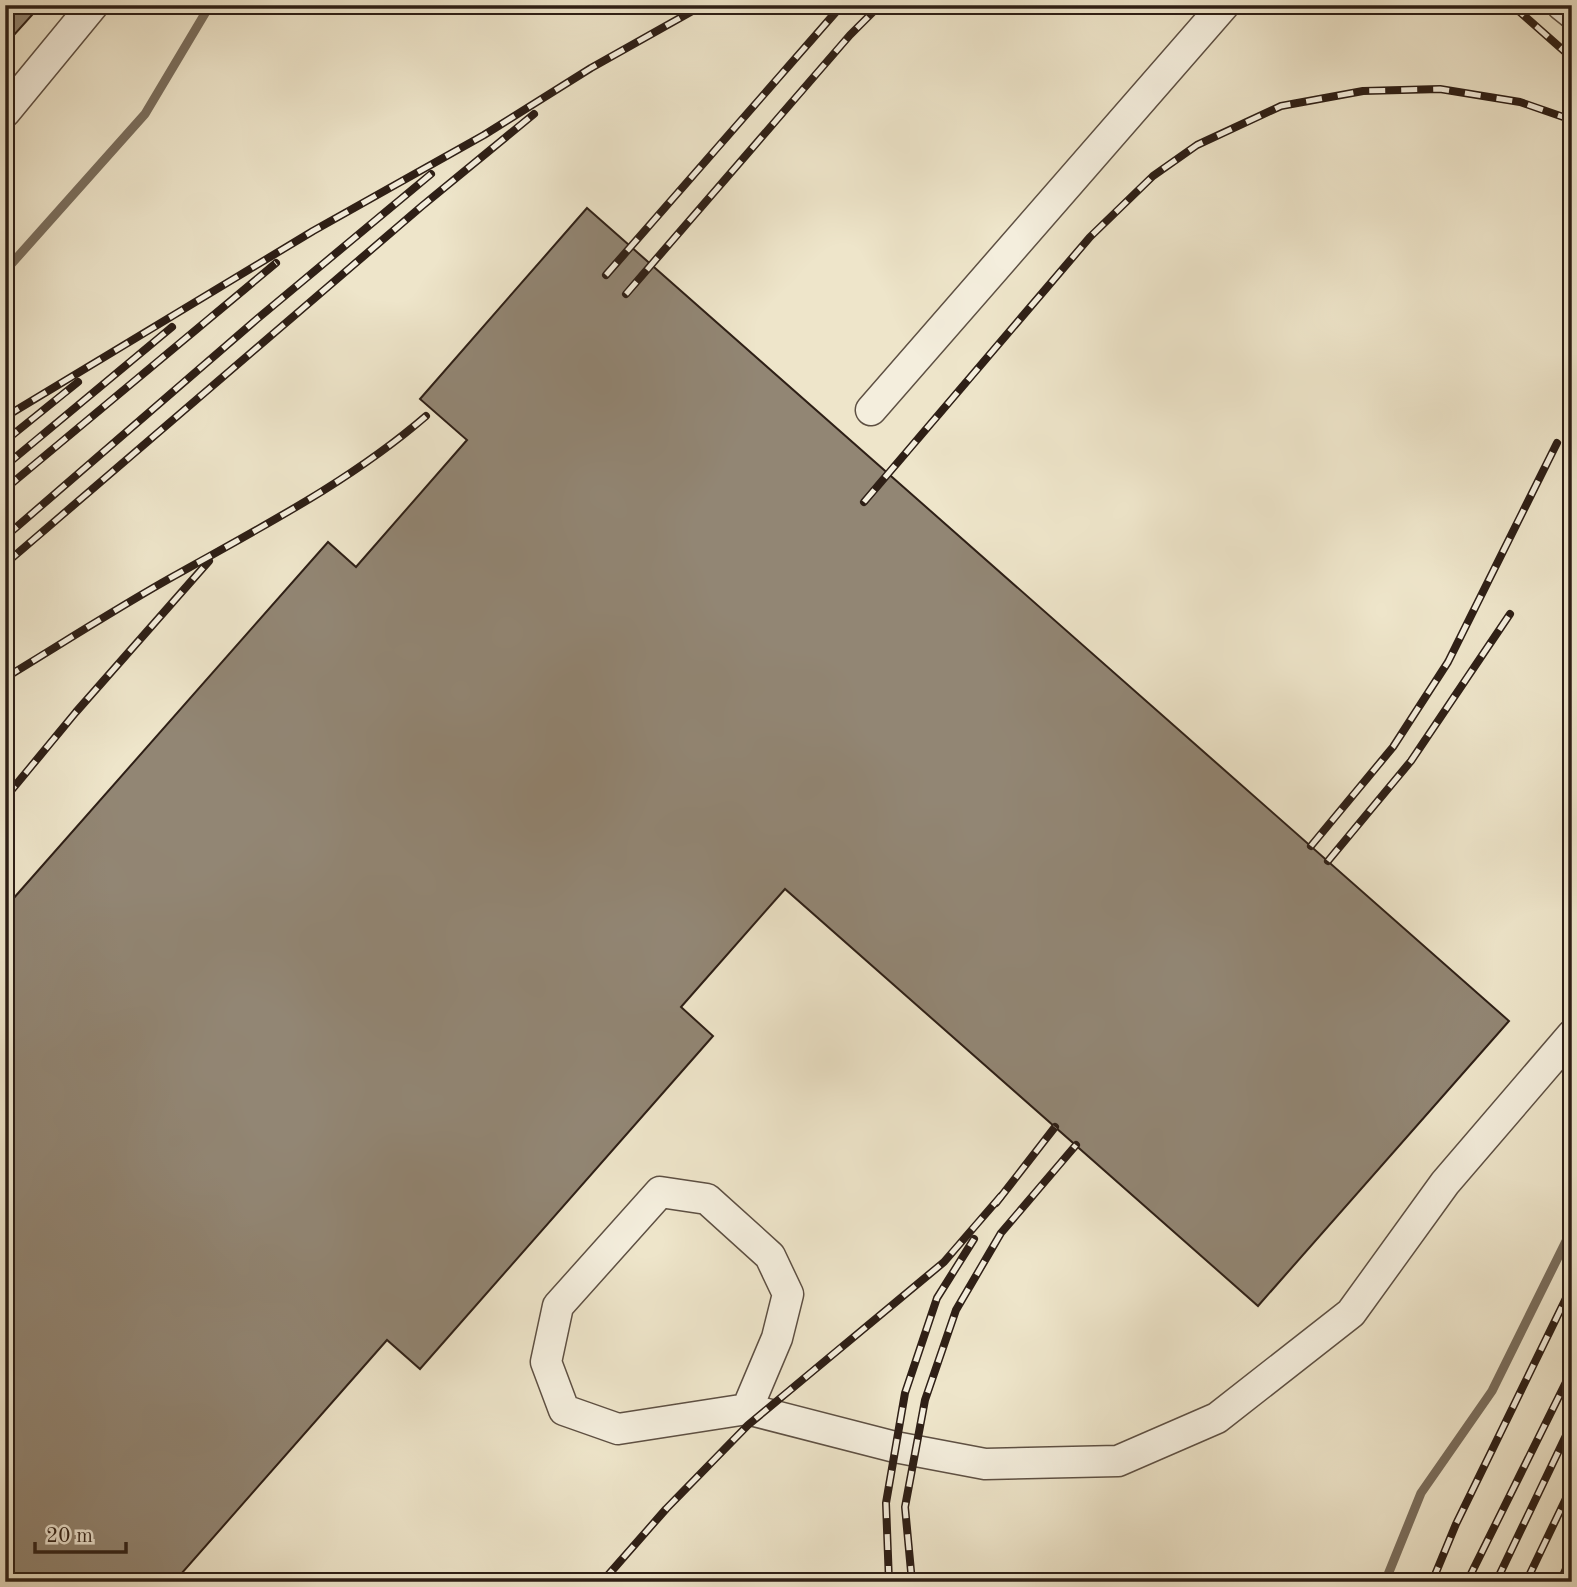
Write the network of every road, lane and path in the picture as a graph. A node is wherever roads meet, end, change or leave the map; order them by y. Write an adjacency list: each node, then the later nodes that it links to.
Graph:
1 (93, 5): 5 (lane)
2 (1224, 5): 6 (lane)
3 (1562, 5): 4 (lane)
4 (1572, 13)
5 (5, 112)
6 (871, 410)
7 (1572, 1035): 8 (lane)
8 (747, 1409): 8 (lane)

